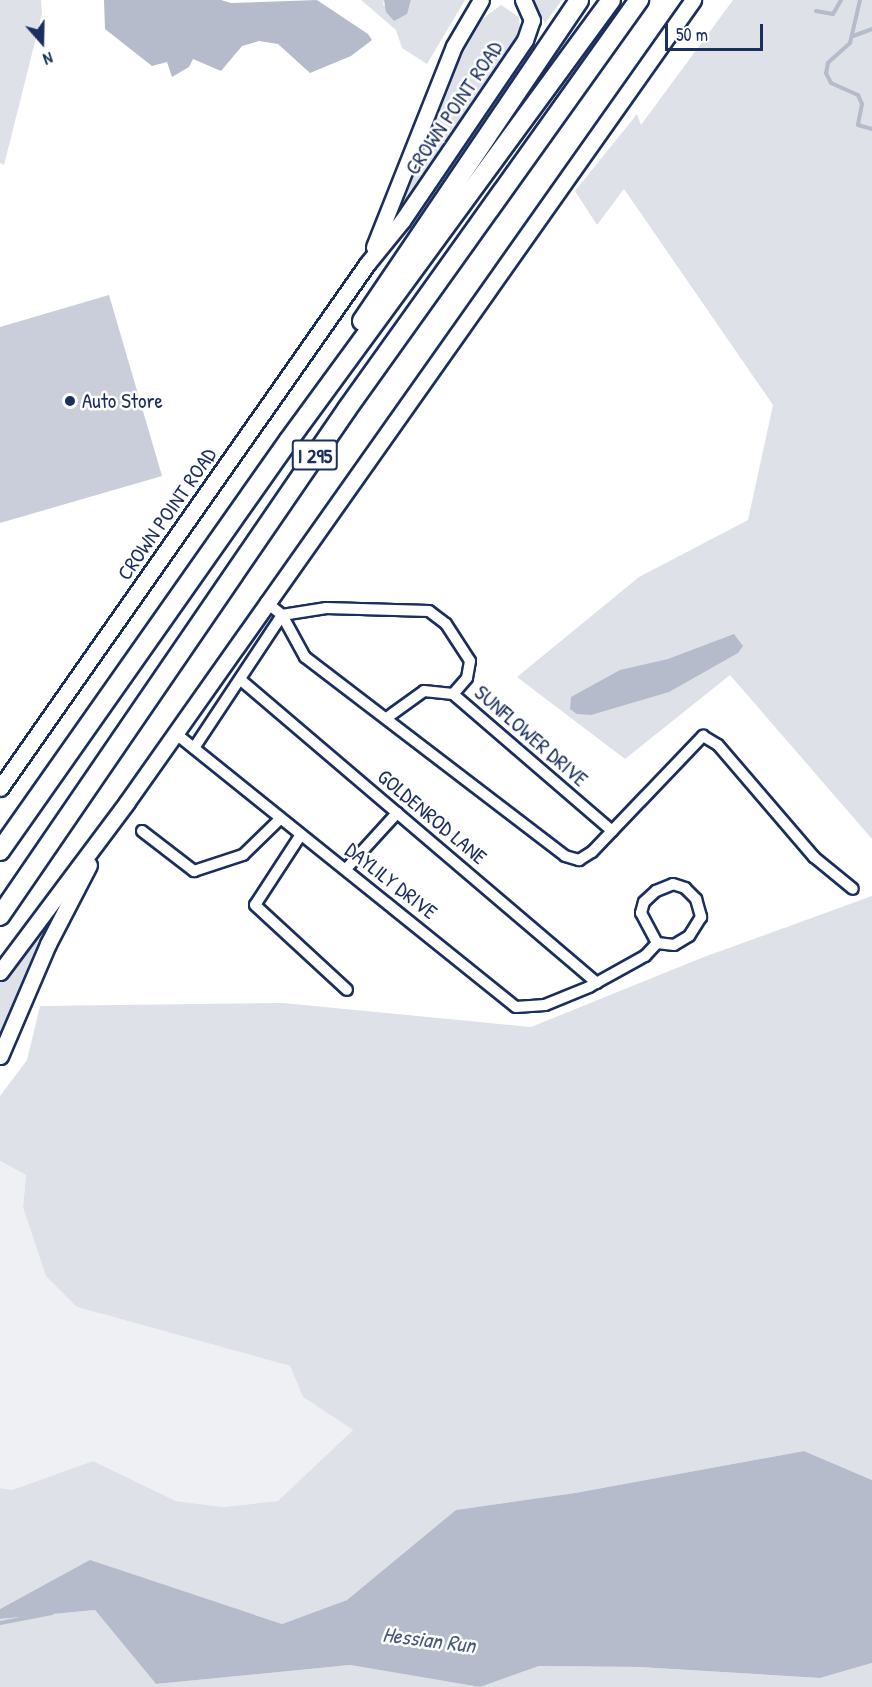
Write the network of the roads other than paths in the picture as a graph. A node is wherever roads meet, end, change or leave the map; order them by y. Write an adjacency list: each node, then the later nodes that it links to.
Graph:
1 (481, 0): 7 (main road, CROWN POINT ROAD)
2 (523, 0): 7 (main road, CROWN POINT ROAD)
3 (579, 0): 8 (highway)
4 (611, 0): 8 (highway, I 295)
5 (639, 0): 26 (highway, I 295)
6 (693, 0): 9 (main road)
7 (367, 264): 16 (main road, CROWN POINT ROAD)
8 (316, 403): 23 (highway, I 295)
9 (266, 603): 10 (street); 14 (main road)
10 (282, 615): 11 (street); 12 (street); 13 (street)
11 (242, 681): 15 (street); 17 (street, GOLDENROD LANE)
12 (453, 694): 13 (street, SUNFLOWER DRIVE); 21 (street, SUNFLOWER DRIVE)
13 (388, 717): 21 (street)
14 (175, 733): 15 (street, DAYLILY DRIVE); 19 (main road)
15 (194, 748): 18 (street, DAYLILY DRIVE)
16 (0, 788)
17 (397, 813): 24 (street); 29 (street, GOLDENROD LANE)
18 (280, 819): 20 (street); 22 (street, DAYLILY DRIVE)
19 (108, 827): 28 (main road); 31 (main road)
20 (142, 831)
21 (612, 831): 25 (street)
22 (300, 836): 24 (street, DAYLILY DRIVE); 30 (street)
23 (0, 851)
24 (346, 869): 29 (street, DAYLILY DRIVE)
25 (853, 889)
26 (0, 916)
27 (657, 943): 27 (street); 29 (street, DAYLILY DRIVE)
28 (0, 972)
29 (597, 983)
30 (346, 990)
31 (0, 1056)

